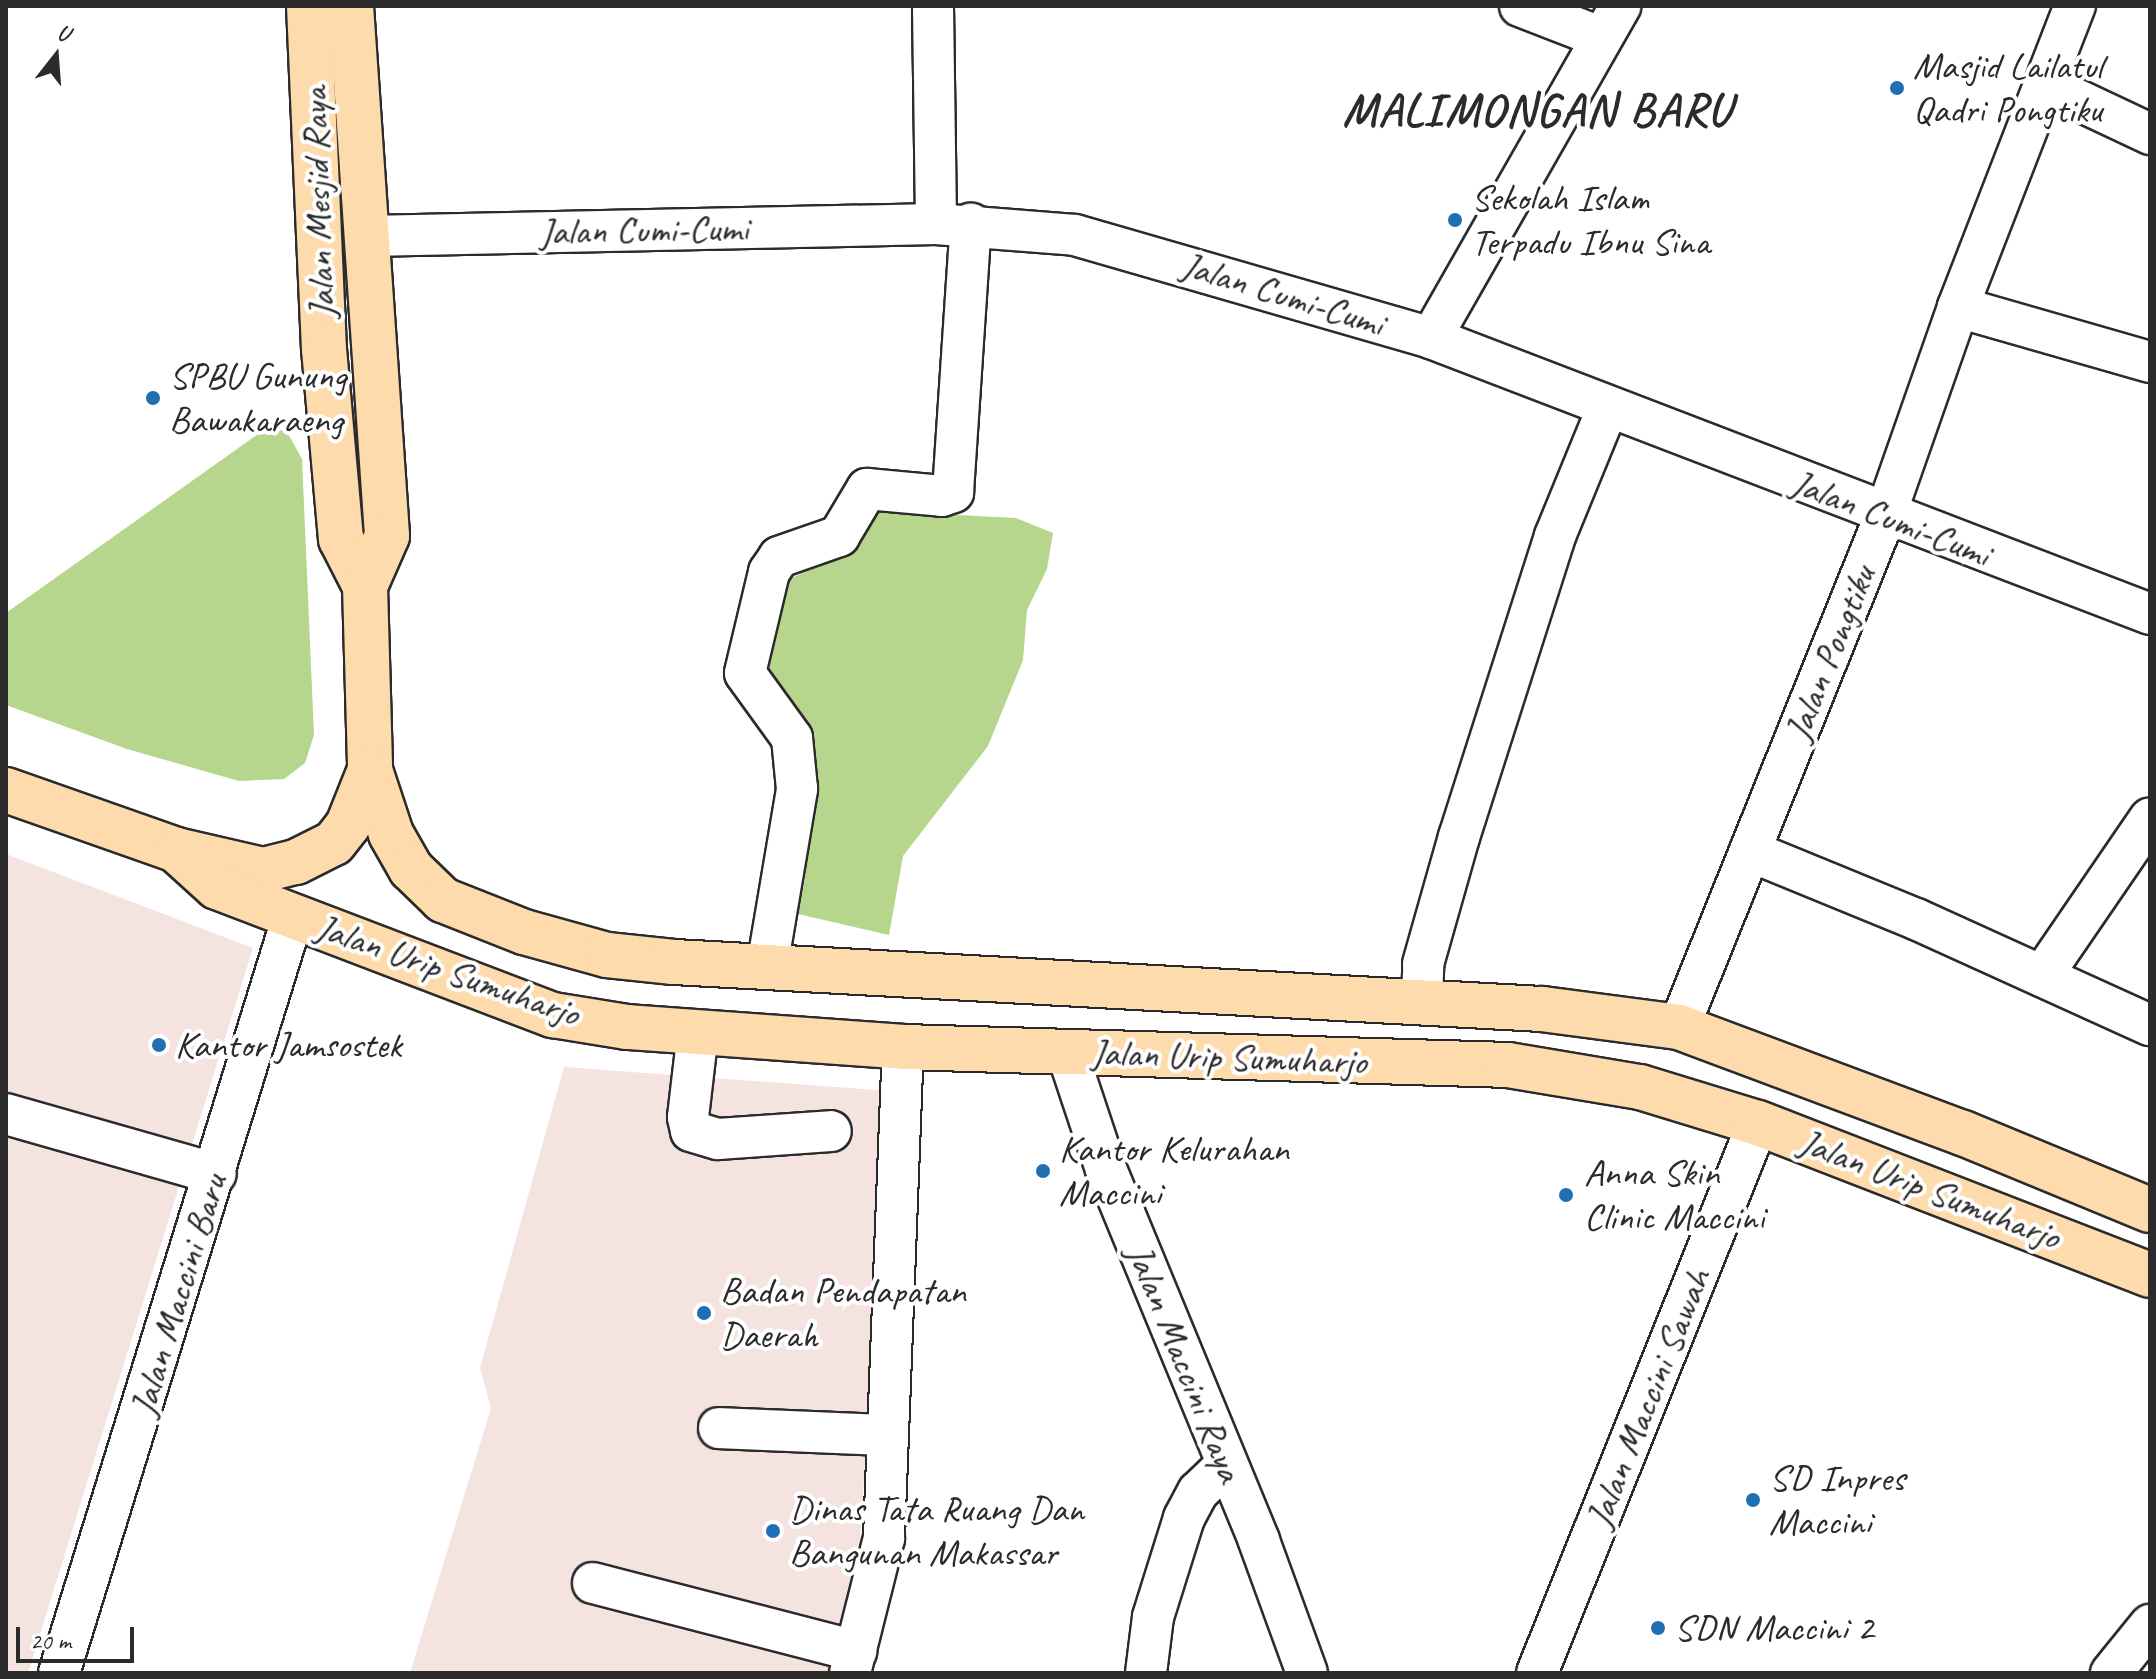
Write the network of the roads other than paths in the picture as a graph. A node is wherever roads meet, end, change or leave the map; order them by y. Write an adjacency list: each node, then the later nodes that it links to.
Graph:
1 (309, 6): 8 (highway, Jalan Mesjid Raya)
2 (351, 6): 8 (highway, Jalan Mesjid Raya)
3 (933, 6): 10 (street)
4 (1520, 6): 6 (street)
5 (2075, 6): 7 (street, Jalan Pongtiku)
6 (1610, 22): 13 (street)
7 (2046, 85): 9 (street); 12 (street, Jalan Pongtiku)
8 (335, 102): 11 (highway, Jalan Mesjid Raya); 17 (highway, Jalan Mesjid Raya)
9 (2150, 134)
10 (954, 224): 11 (street, Jalan Cumi-Cumi); 13 (street, Jalan Cumi-Cumi); 25 (street)
11 (368, 236): 17 (highway, Jalan Mesjid Raya)
12 (1958, 307): 14 (street); 16 (street, Jalan Pongtiku)
13 (1431, 338): 15 (street, Jalan Cumi-Cumi)
14 (2150, 362)
15 (1607, 409): 16 (street, Jalan Cumi-Cumi); 27 (street)
16 (1885, 516): 18 (street, Jalan Cumi-Cumi); 23 (street, Jalan Pongtiku)
17 (365, 586): 19 (highway, Jalan Mesjid Raya)
18 (2150, 614)
19 (370, 770): 22 (highway); 25 (highway, Jalan Urip Sumuharjo)
20 (6, 790): 22 (highway)
21 (2150, 818): 26 (street)
22 (176, 850): 24 (highway, Jalan Urip Sumuharjo)
23 (1750, 851): 26 (street); 29 (street, Jalan Pongtiku)
24 (293, 916): 30 (highway, Jalan Urip Sumuharjo); 36 (street, Jalan Maccini Baru)
25 (767, 967): 27 (highway, Jalan Urip Sumuharjo)
26 (2042, 976): 28 (street)
27 (1422, 1002): 29 (highway, Jalan Urip Sumuharjo)
28 (2150, 1025)
29 (1679, 1027): 37 (highway, Jalan Urip Sumuharjo)
30 (698, 1032): 31 (highway, Jalan Urip Sumuharjo); 35 (street)
31 (903, 1047): 32 (highway, Jalan Urip Sumuharjo); 40 (street)
32 (1067, 1052): 34 (highway, Jalan Urip Sumuharjo); 41 (street, Jalan Maccini Raya)
33 (6, 1114): 36 (street)
34 (1758, 1123): 38 (highway, Jalan Urip Sumuharjo); 48 (street, Jalan Maccini Sawah)
35 (831, 1131)
36 (216, 1174): 45 (street, Jalan Maccini Baru)
37 (2150, 1210)
38 (2150, 1275)
39 (719, 1428): 40 (street)
40 (888, 1435): 44 (street)
41 (1226, 1465): 46 (street); 47 (street, Jalan Maccini Raya)
42 (593, 1583): 44 (street)
43 (2150, 1625): 49 (street)
44 (853, 1662)
45 (59, 1673)
46 (1146, 1673)
47 (1307, 1673)
48 (1537, 1673)
49 (2111, 1673)

